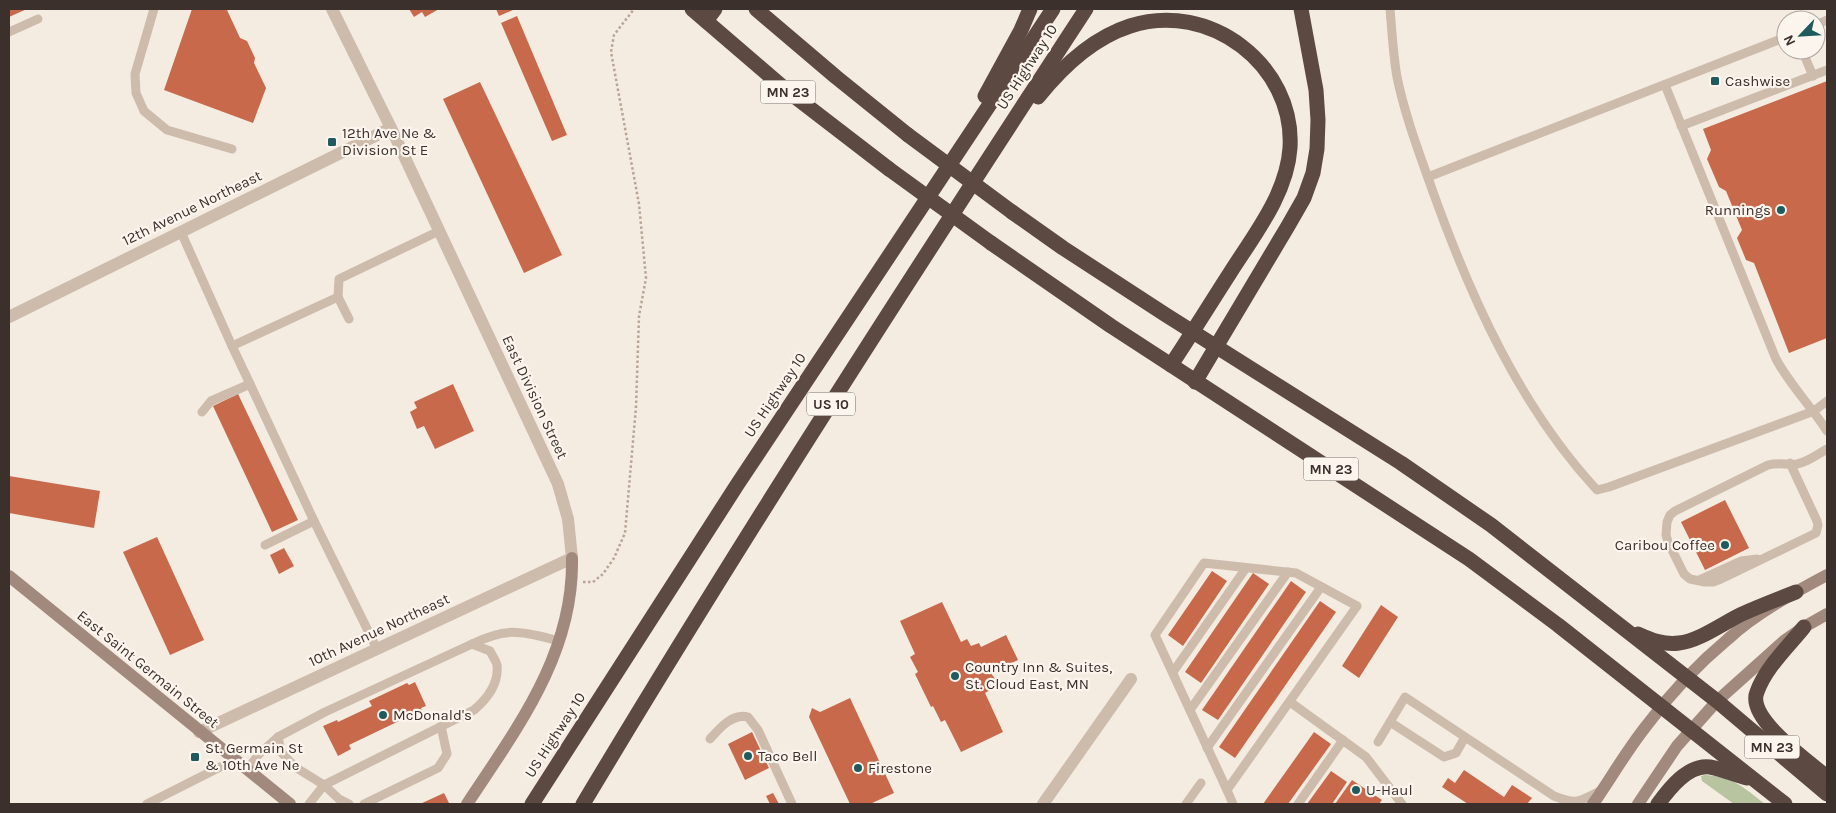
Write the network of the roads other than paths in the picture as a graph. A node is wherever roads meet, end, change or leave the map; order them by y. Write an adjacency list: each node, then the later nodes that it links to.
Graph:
1 (154, 9): 20 (lane)
2 (332, 9): 19 (street, East Division Street)
3 (692, 9): 10 (highway, MN 23)
4 (756, 9): 29 (highway, MN 23, bridge)
5 (1030, 9): 22 (highway)
6 (1053, 9): 22 (highway, US Highway 10 / US 10)
7 (1086, 9): 21 (highway, US Highway 10 / US 10)
8 (1301, 9): 31 (highway)
9 (1390, 9): 23 (lane)
10 (711, 15): 32 (highway, MN 23, bridge)
11 (38, 19): 12 (lane)
12 (9, 32)
13 (1776, 41): 17 (lane)
14 (1806, 60): 16 (lane)
15 (1827, 70): 16 (lane)
16 (1813, 76): 18 (lane)
17 (1666, 85): 18 (lane); 23 (lane)
18 (1681, 126): 36 (lane)
19 (390, 128): 24 (street, East Division Street); 25 (street, 12th Avenue Northeast)
20 (232, 149)
21 (986, 162): 29 (highway); 90 (highway, US Highway 10 / US 10)
22 (942, 175): 89 (highway, US Highway 10 / US 10)
23 (1428, 177): 36 (lane)
24 (439, 231): 26 (lane); 43 (street, East Division Street)
25 (181, 232): 27 (street, 12th Avenue Northeast); 30 (lane)
26 (338, 297): 28 (lane); 30 (lane)
27 (9, 317)
28 (349, 319)
29 (1193, 331): 31 (highway, MN 23); 32 (highway)
30 (232, 346): 34 (lane)
31 (1216, 346): 33 (highway); 51 (highway, MN 23)
32 (1171, 366): 33 (highway, MN 23)
33 (1195, 382): 61 (highway, MN 23)
34 (250, 384): 37 (lane); 41 (lane)
35 (1827, 401): 36 (lane)
36 (1814, 411): 38 (lane)
37 (202, 412)
38 (1827, 431)
39 (1827, 448): 40 (lane)
40 (1790, 463): 40 (lane)
41 (314, 521): 42 (lane); 55 (lane)
42 (265, 545)
43 (572, 558): 53 (street, East Division Street); 55 (street, 10th Avenue Northeast)
44 (1246, 568): 45 (lane); 56 (lane); 56 (lane)
45 (1288, 572): 48 (lane); 62 (lane)
46 (1827, 575): 49 (street)
47 (10, 579): 66 (street, East Saint Germain Street)
48 (1321, 587): 60 (lane); 72 (lane)
49 (1796, 592): 51 (highway); 57 (street)
50 (1827, 614): 52 (street)
51 (1614, 621): 57 (highway, MN 23)
52 (1804, 627): 59 (street); 75 (highway)
53 (560, 641): 54 (lane); 88 (street, East Division Street)
54 (472, 644): 64 (lane); 67 (lane)
55 (378, 649): 66 (street, 10th Avenue Northeast)
56 (1173, 672): 62 (lane)
57 (1687, 678): 59 (highway, MN 23); 61 (street)
58 (1131, 679): 92 (street)
59 (1717, 701): 65 (street); 81 (highway, MN 23)
60 (1290, 702): 70 (lane); 79 (lane)
61 (1663, 707): 65 (highway, MN 23); 80 (street)
62 (1190, 710): 72 (lane)
63 (1390, 722): 68 (lane); 68 (lane); 71 (lane)
64 (441, 726): 78 (lane); 87 (lane)
65 (1691, 729): 76 (highway, MN 23); 98 (street)
66 (199, 732): 73 (street, East Saint Germain Street)
67 (278, 737): 74 (lane); 78 (lane)
68 (1466, 737): 82 (lane)
69 (710, 739): 91 (lane)
70 (1343, 740): 95 (lane); 96 (lane)
71 (1378, 742)
72 (1208, 748): 79 (lane)
73 (234, 760): 74 (street, East Saint Germain Street); 83 (lane)
74 (247, 770): 84 (street, East Saint Germain Street)
75 (1827, 777)
76 (1754, 780): 99 (highway); 100 (highway, MN 23)
77 (1201, 783): 93 (lane)
78 (324, 785): 85 (lane); 86 (lane)
79 (1227, 790): 94 (lane)
80 (1603, 790): 82 (lane); 97 (street)
81 (1827, 794)
82 (1554, 802)
83 (147, 804)
84 (290, 804)
85 (309, 804)
86 (349, 804)
87 (364, 804)
88 (467, 804)
89 (532, 804)
90 (583, 804)
91 (792, 804)
92 (1043, 804)
93 (1186, 804)
94 (1233, 804)
95 (1298, 804)
96 (1402, 804)
97 (1593, 804)
98 (1638, 804)
99 (1658, 804)
100 (1785, 804)

